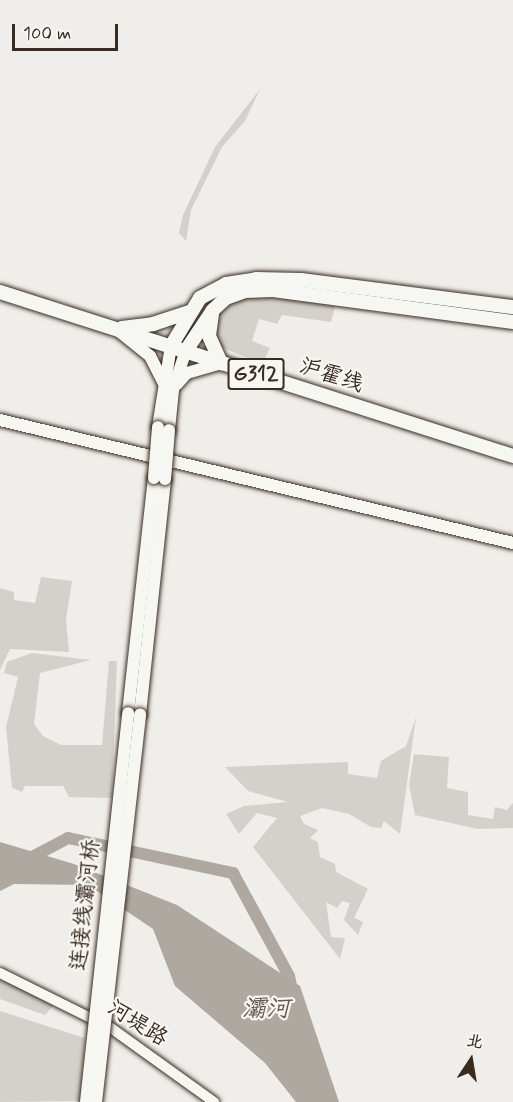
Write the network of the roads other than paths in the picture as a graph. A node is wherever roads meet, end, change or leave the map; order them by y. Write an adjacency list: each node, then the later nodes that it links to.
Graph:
1 (0, 292): 6 (highway, 沪霍线 / G312)
2 (513, 307): 3 (highway)
3 (192, 311): 6 (highway); 7 (highway)
4 (212, 312): 5 (highway); 8 (highway); 9 (highway)
5 (513, 322)
6 (116, 329): 7 (highway, 沪霍线 / G312); 10 (main road)
7 (171, 346): 8 (highway, 沪霍线 / G312); 10 (main road)
8 (185, 352): 9 (highway, 沪霍线 / G312); 10 (main road)
9 (221, 363): 10 (main road); 12 (highway, 沪霍线 / G312)
10 (169, 385): 14 (main road, bridge)
11 (0, 420): 13 (main road)
12 (513, 456)
13 (513, 543)
14 (134, 713): 16 (main road, 连接线灞河桥, bridge); 17 (main road, 连接线灞河桥, bridge)
15 (0, 973): 18 (street, 河堤路)
16 (86, 1102)
17 (96, 1102)
18 (214, 1102)

